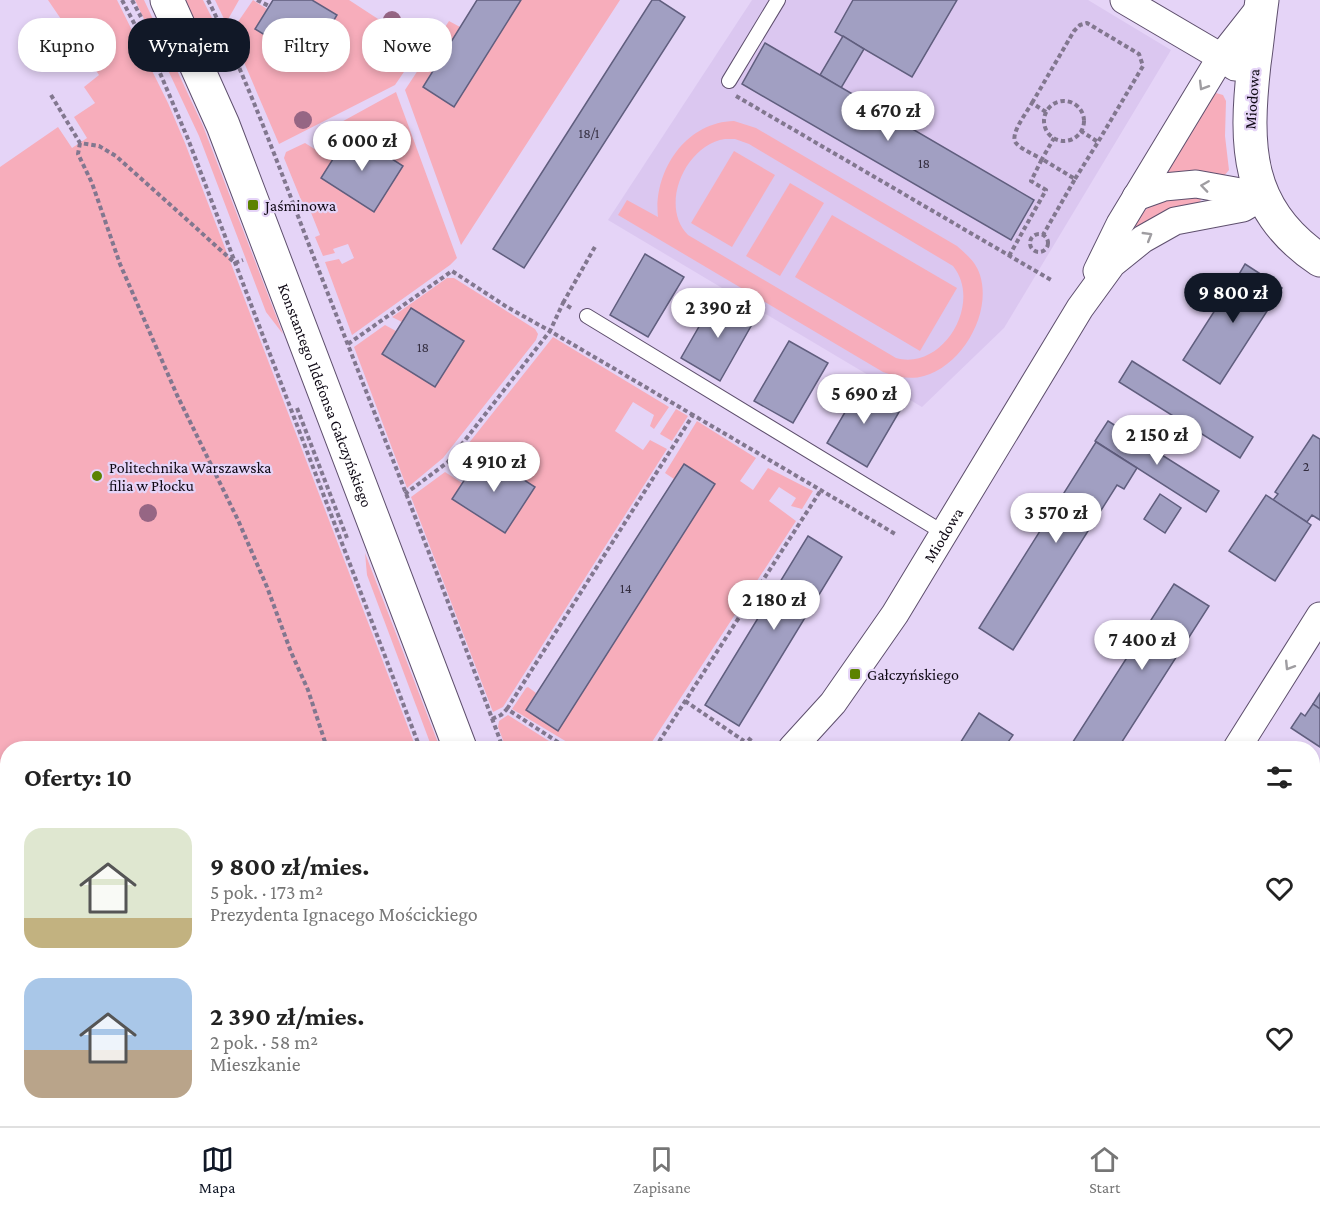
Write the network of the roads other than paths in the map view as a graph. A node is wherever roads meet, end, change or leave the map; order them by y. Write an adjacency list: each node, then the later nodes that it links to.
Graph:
1 (159, 0): 6 (street, Konstantego Ildefonsa Gałczyńskiego)
2 (167, 0): 7 (street, Konstantego Ildefonsa Gałczyńskiego)
3 (778, 0): 11 (lane)
4 (1124, 0): 8 (street)
5 (1262, 2): 8 (street); 10 (street, Miodowa)
6 (170, 18)
7 (175, 18)
8 (1221, 57): 10 (street); 13 (street, one-way to 13)
9 (199, 72): 19 (street, Konstantego Ildefonsa Gałczyńskiego)
10 (1252, 80): 12 (street, Miodowa)
11 (729, 81)
12 (1263, 196): 13 (street, one-way to 13); 14 (street, Miodowa); 15 (street, one-way to 12)
13 (1136, 197): 15 (street)
14 (1320, 260)
15 (1080, 308): 17 (street, Miodowa)
16 (587, 316): 17 (lane)
17 (944, 533): 20 (street, Miodowa)
18 (1319, 619): 21 (street, one-way to 21)
19 (457, 741)
20 (798, 741)
21 (1241, 741)

